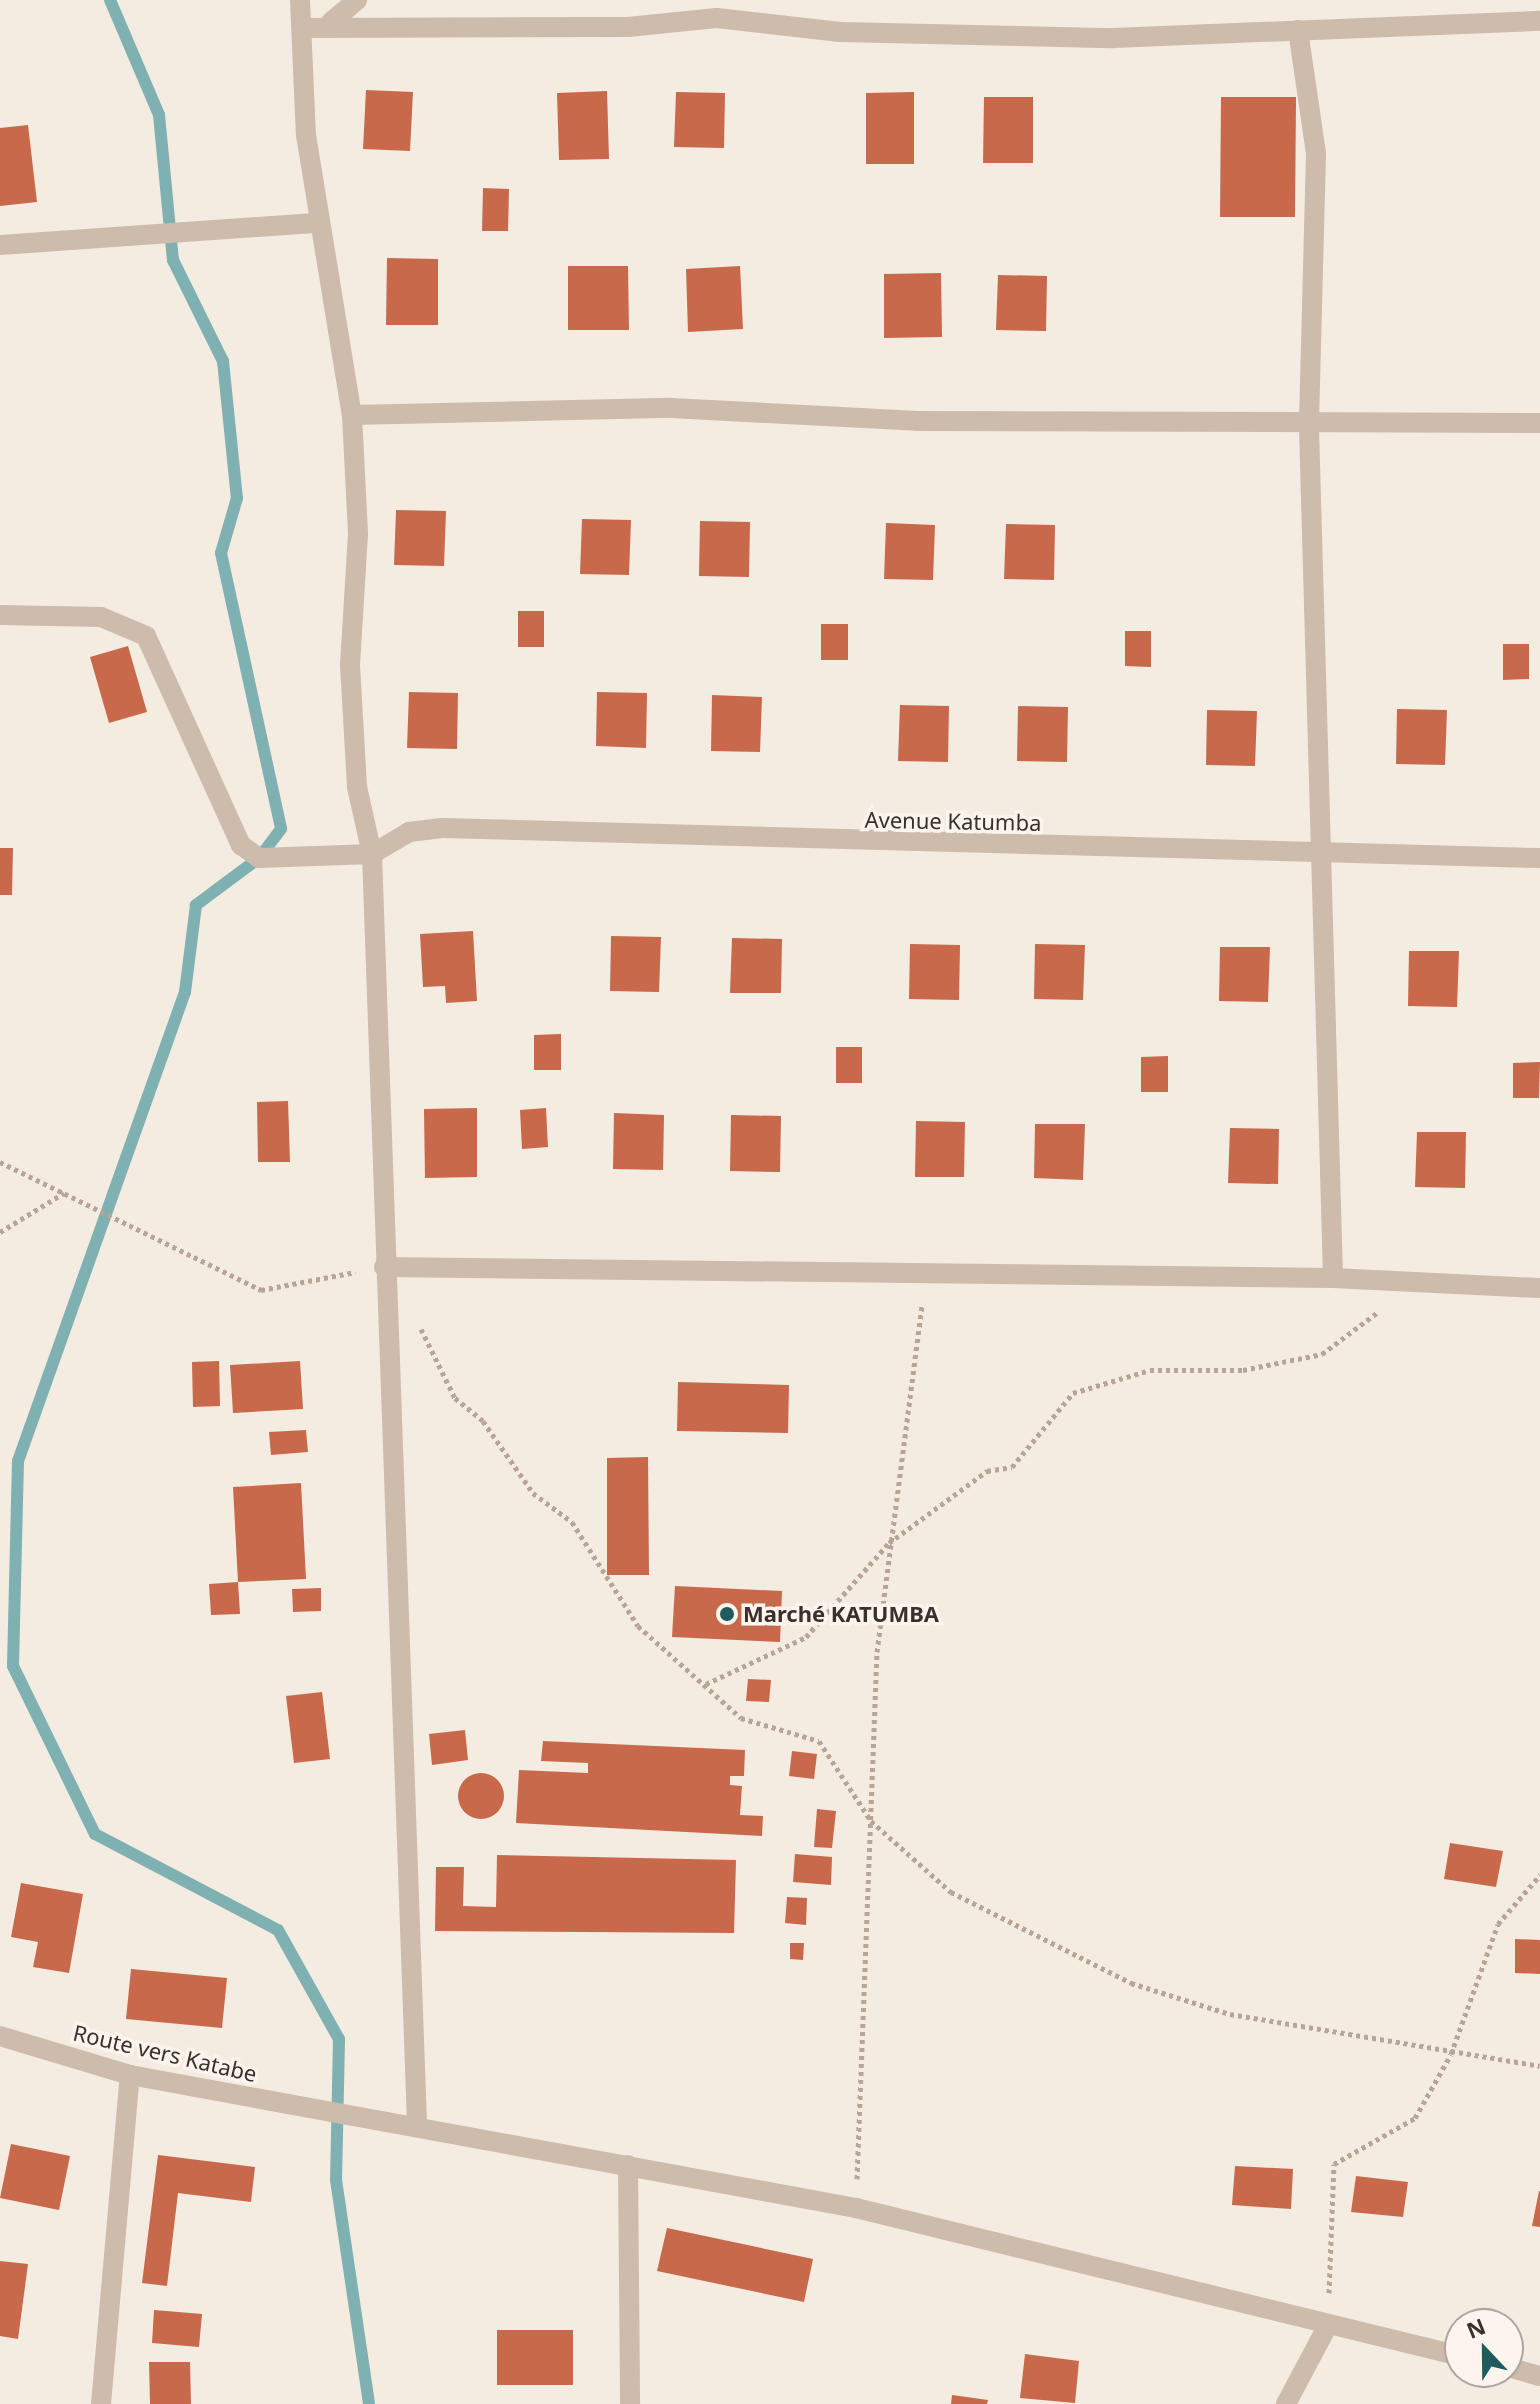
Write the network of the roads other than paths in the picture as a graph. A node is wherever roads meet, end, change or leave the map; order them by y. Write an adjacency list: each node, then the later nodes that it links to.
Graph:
1 (300, 0): 5 (street)
2 (357, 0): 4 (street)
3 (1540, 21): 6 (street)
4 (331, 22): 5 (street); 6 (street)
5 (307, 28): 7 (street)
6 (1298, 30): 11 (street)
7 (318, 223): 8 (street); 9 (street)
8 (0, 245)
9 (352, 415): 11 (street); 14 (street)
10 (1540, 423): 11 (street)
11 (1309, 428): 13 (street)
12 (0, 615): 14 (street)
13 (1324, 851): 14 (street, Avenue Katumba); 15 (street, Avenue Katumba); 17 (street)
14 (372, 854): 16 (street)
15 (1540, 858)
16 (384, 1267): 17 (street); 21 (street)
17 (1333, 1278): 18 (street)
18 (1540, 1288)
19 (0, 2036): 20 (street, Route vers Katabe)
20 (130, 2075): 21 (street, Route vers Katabe); 25 (street)
21 (417, 2125): 22 (street, Route vers Katabe)
22 (628, 2165): 23 (street, Route vers Katabe); 26 (street)
23 (1328, 2325): 24 (street, Route vers Katabe); 27 (street)
24 (1444, 2352)
25 (101, 2404)
26 (630, 2404)
27 (1286, 2404)

